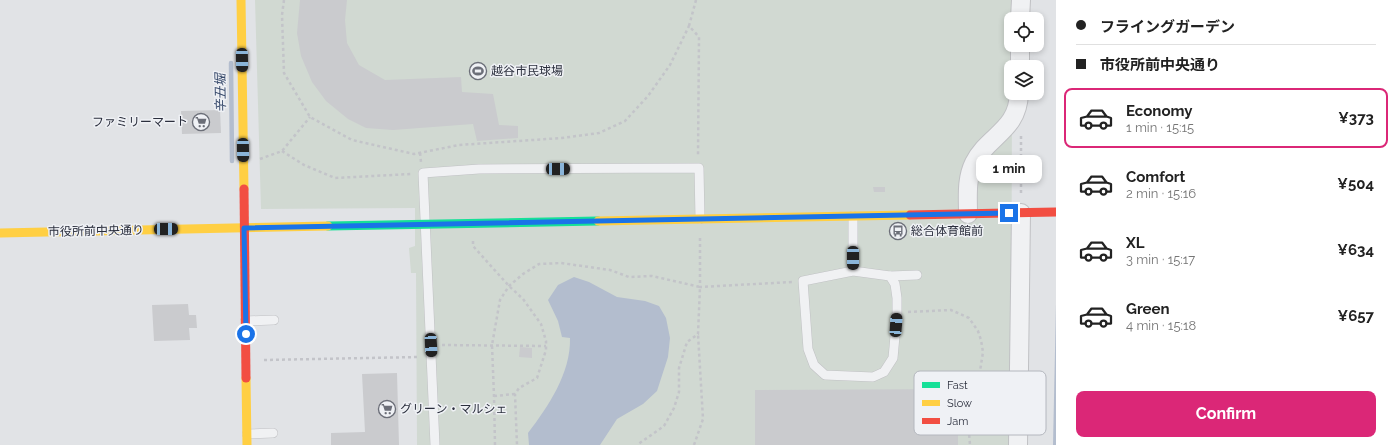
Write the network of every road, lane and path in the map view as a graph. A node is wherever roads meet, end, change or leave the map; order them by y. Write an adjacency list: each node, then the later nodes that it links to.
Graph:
1 (241, 0): 11 (street)
2 (284, 0): 9 (path)
3 (696, 0): 6 (path)
4 (1021, 0): 5 (street)
5 (1020, 12)
6 (689, 26): 9 (path); 12 (path)
7 (1018, 100): 8 (street)
8 (1016, 112): 15 (path); 16 (street)
9 (310, 117): 10 (path)
10 (282, 151): 11 (path); 13 (path)
11 (243, 165): 21 (street)
12 (699, 168): 13 (lane); 18 (lane)
13 (423, 173): 19 (lane)
14 (1056, 212): 15 (street, 市役所前中央通り)
15 (1015, 213): 16 (street, 市役所前中央通り); 39 (street)
16 (968, 214): 17 (street, 市役所前中央通り)
17 (853, 216): 18 (street, 市役所前中央通り); 23 (lane)
18 (700, 219): 20 (street, 市役所前中央通り); 28 (path)
19 (426, 224): 20 (street, 市役所前中央通り); 21 (street, 市役所前中央通り); 33 (lane)
20 (471, 224): 27 (path)
21 (244, 228): 22 (street, 市役所前中央通り); 31 (street)
22 (0, 232)
23 (853, 271): 25 (lane); 26 (lane)
24 (917, 275): 25 (lane)
25 (890, 276): 29 (lane)
26 (803, 281): 28 (path); 29 (lane)
27 (509, 286): 28 (path); 34 (path); 35 (path)
28 (700, 287): 32 (path)
29 (897, 314): 38 (path)
30 (274, 320): 31 (lane)
31 (245, 321): 37 (street)
32 (698, 334): 50 (path); 51 (path)
33 (431, 345): 34 (path); 36 (lane)
34 (492, 345): 35 (path); 41 (path)
35 (546, 346): 40 (path)
36 (431, 357): 37 (path); 47 (lane)
37 (246, 360): 43 (street)
38 (980, 371)
39 (1017, 371)
40 (515, 394): 41 (path); 49 (path)
41 (494, 396): 48 (path)
42 (273, 433): 43 (lane)
43 (247, 434): 46 (street)
44 (969, 435): 52 (path)
45 (1018, 435): 53 (street)
46 (247, 445)
47 (435, 445)
48 (495, 445)
49 (517, 445)
50 (637, 445)
51 (694, 445)
52 (970, 445)
53 (1018, 445)

